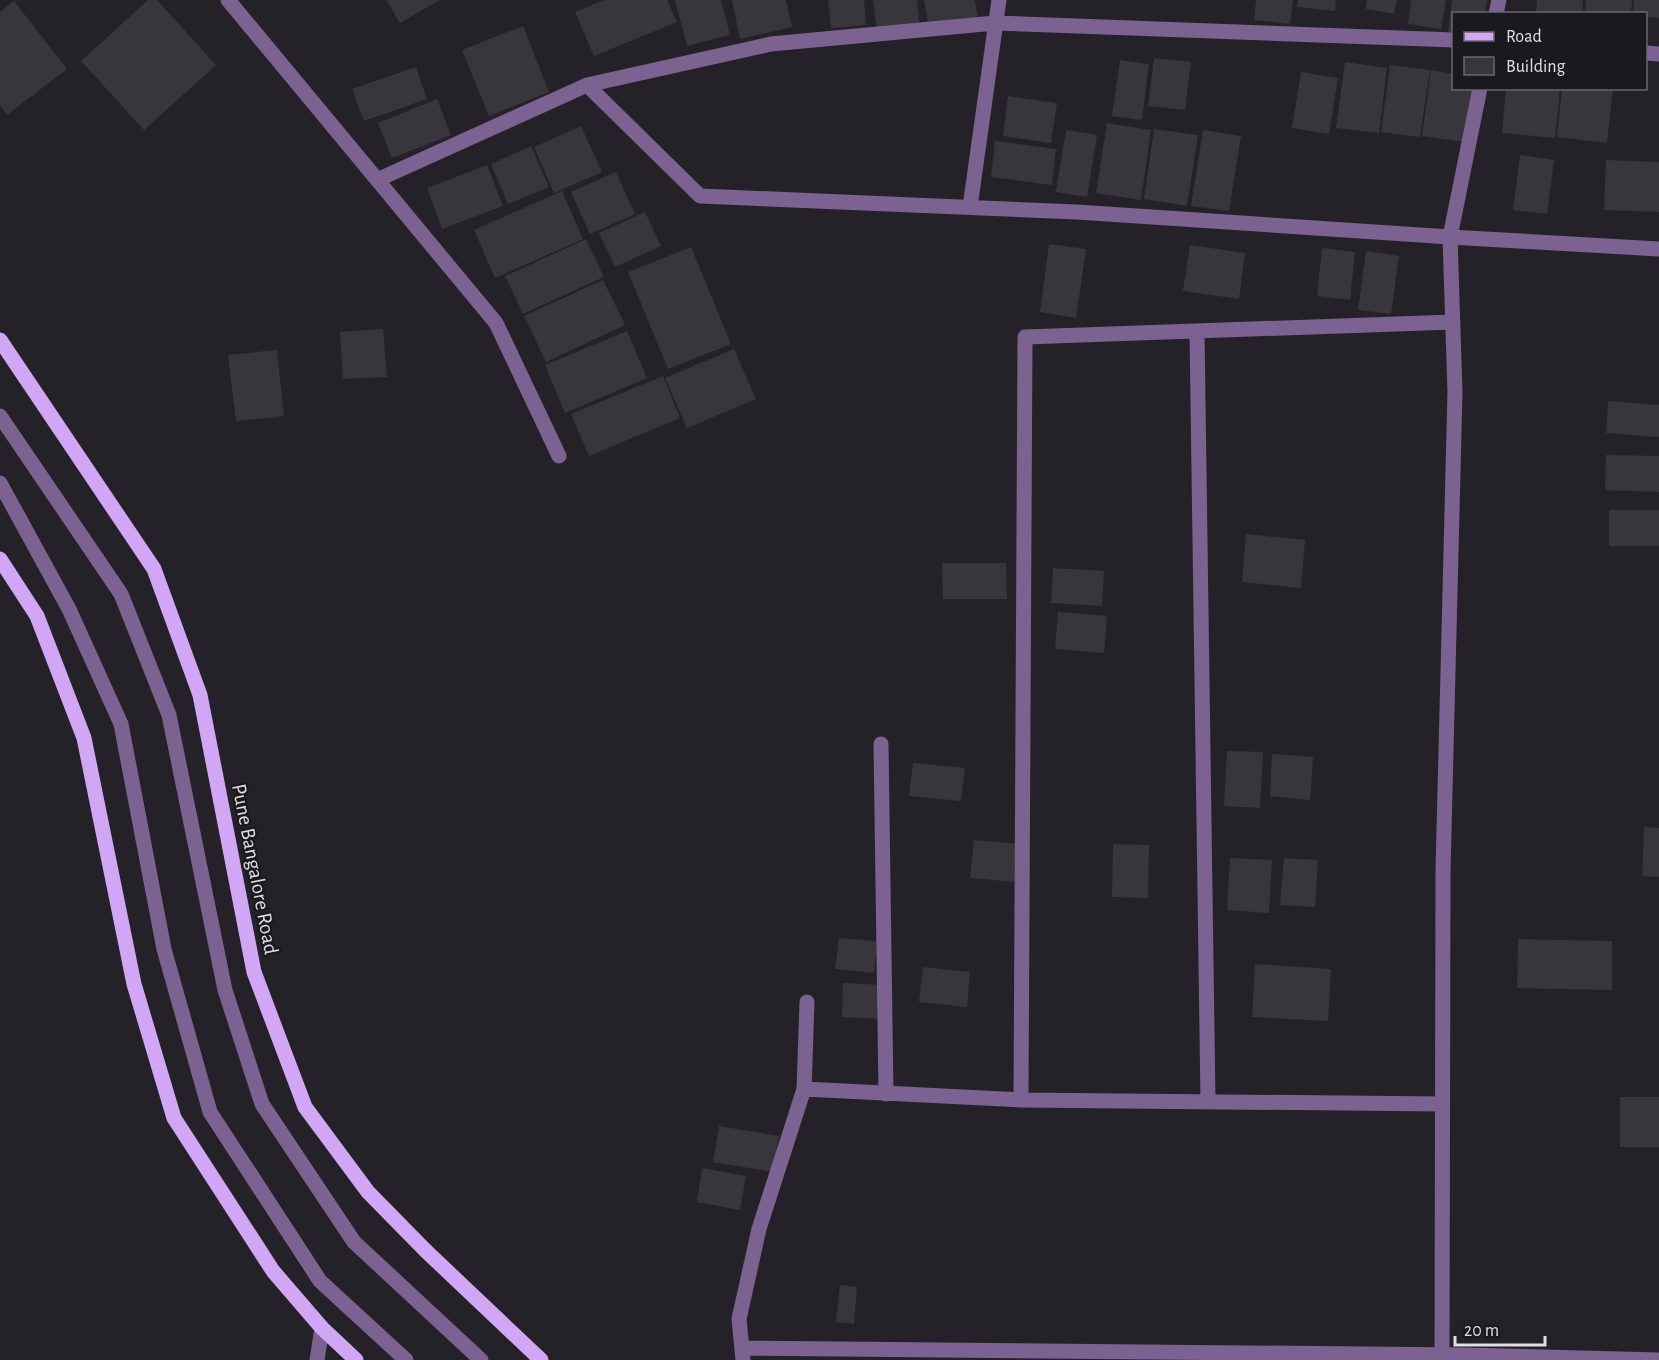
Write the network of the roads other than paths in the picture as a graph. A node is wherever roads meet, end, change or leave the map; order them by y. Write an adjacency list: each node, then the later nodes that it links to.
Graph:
1 (999, 0): 3 (street)
2 (234, 2): 7 (street)
3 (995, 23): 4 (street); 5 (street); 8 (street)
4 (1452, 40)
5 (587, 85): 7 (street); 8 (street)
6 (1480, 90): 9 (street)
7 (377, 180): 15 (street)
8 (970, 207): 9 (street)
9 (1450, 237): 10 (street); 11 (street)
10 (1659, 249)
11 (1453, 322): 12 (street); 24 (street)
12 (1197, 331): 22 (street); 23 (street)
13 (0, 340): 32 (main road, Pune Bangalore Road)
14 (0, 416): 31 (street)
15 (559, 456)
16 (0, 483): 30 (street)
17 (0, 559): 25 (main road)
18 (881, 744): 21 (street)
19 (807, 1002): 20 (street)
20 (804, 1089): 21 (street); 26 (street)
21 (886, 1094): 22 (street)
22 (1021, 1100): 23 (street)
23 (1208, 1102): 24 (street)
24 (1442, 1104): 27 (street)
25 (322, 1328): 28 (street); 29 (main road)
26 (743, 1354): 27 (street)
27 (1442, 1357): 33 (street)
28 (317, 1360)
29 (356, 1360)
30 (406, 1360)
31 (481, 1360)
32 (542, 1360)
33 (1659, 1360)

